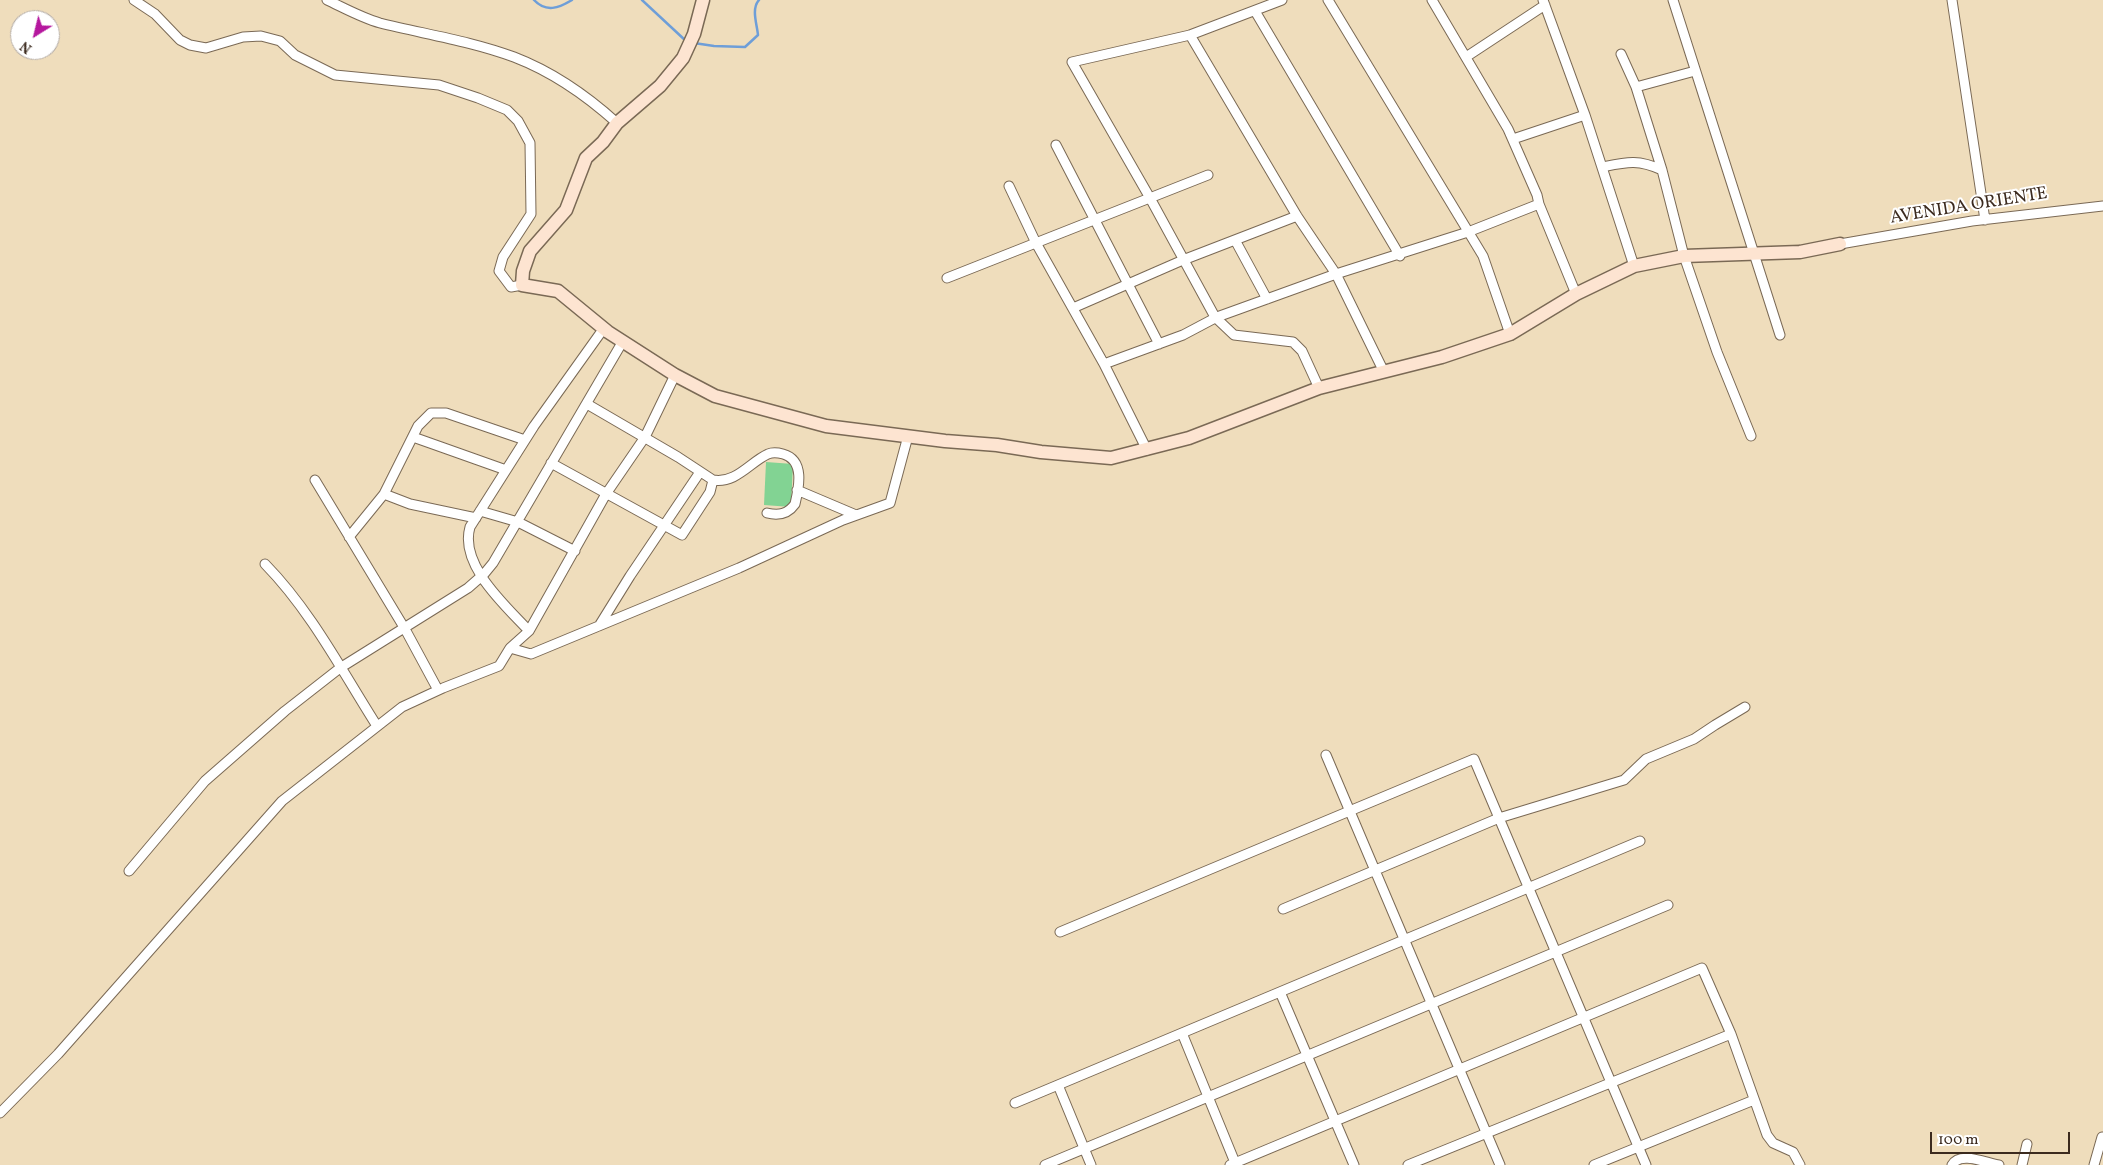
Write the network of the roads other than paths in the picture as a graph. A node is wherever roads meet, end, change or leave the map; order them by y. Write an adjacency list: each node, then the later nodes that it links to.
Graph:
1 (134, 0): 42 (street)
2 (327, 0): 17 (street)
3 (703, 0): 17 (street)
4 (1282, 0): 10 (street)
5 (1328, 0): 30 (street)
6 (1432, 0): 13 (street)
7 (1673, 0): 14 (street)
8 (1952, 0): 29 (street)
9 (1544, 3): 13 (street); 16 (street)
10 (1254, 11): 11 (street); 35 (street)
11 (1190, 35): 24 (street); 27 (street)
12 (1621, 54): 15 (street)
13 (1466, 57): 18 (street)
14 (1695, 71): 15 (street); 34 (street)
15 (1636, 87): 21 (street)
16 (1585, 115): 18 (street); 20 (street)
17 (617, 122): 42 (street)
18 (1513, 139): 25 (street)
19 (1056, 145): 28 (street)
20 (1602, 167): 21 (street); 38 (street)
21 (1662, 170): 36 (street)
22 (1208, 175): 24 (street)
23 (1009, 186): 32 (street)
24 (1150, 198): 28 (street); 37 (street)
25 (1539, 204): 30 (street); 43 (street)
26 (2103, 206): 29 (street, AVENIDA ORIENTE)
27 (1297, 216): 31 (street); 39 (street)
28 (1094, 219): 32 (street); 41 (street)
29 (1986, 220): 33 (street, AVENIDA ORIENTE)
30 (1468, 232): 35 (street); 48 (street)
31 (1236, 240): 37 (street); 44 (street)
32 (1036, 242): 40 (street); 45 (street)
33 (1840, 244): 34 (street)
34 (1754, 255): 36 (street); 49 (street)
35 (1400, 256): 39 (street)
36 (1684, 256): 38 (street); 58 (street)
37 (1182, 260): 41 (street); 46 (street)
38 (1634, 266): 43 (street)
39 (1336, 274): 44 (street); 53 (street)
40 (947, 278)
41 (1129, 283): 45 (street); 51 (street)
42 (522, 285): 47 (street)
43 (1576, 294): 48 (street)
44 (1267, 299): 46 (street)
45 (1073, 308): 52 (street)
46 (1217, 317): 51 (street); 55 (street)
47 (604, 328): 50 (street); 61 (street)
48 (1510, 334): 53 (street)
49 (1780, 336)
50 (623, 341): 54 (street); 56 (street)
51 (1159, 344): 52 (street)
52 (1104, 364): 62 (street)
53 (1384, 372): 55 (street)
54 (675, 375): 57 (street); 59 (street)
55 (1319, 388): 62 (street)
56 (587, 404): 59 (street); 63 (street)
57 (908, 436): 62 (street); 73 (street)
58 (1751, 436)
59 (644, 437): 65 (street); 70 (street)
60 (412, 438): 61 (street); 64 (street); 69 (street)
61 (525, 440): 64 (street)
62 (1147, 450)
63 (552, 463): 70 (street); 74 (street)
64 (506, 470): 72 (street)
65 (700, 472): 67 (street); 75 (street)
66 (315, 480): 76 (street)
67 (713, 480): 68 (street); 75 (street)
68 (797, 490): 71 (street); 73 (street)
69 (384, 494): 72 (street); 76 (street)
70 (606, 494): 75 (street); 77 (street)
71 (767, 513)
72 (478, 515): 74 (street); 79 (street)
73 (856, 515): 80 (street)
74 (518, 522): 77 (street); 79 (street)
75 (664, 525): 80 (street)
76 (350, 537): 81 (street)
77 (575, 551): 82 (street)
78 (265, 564): 84 (street)
79 (482, 576): 81 (street); 82 (street)
80 (598, 626): 83 (street)
81 (404, 628): 84 (street); 85 (street)
82 (529, 630): 83 (street)
83 (510, 648): 85 (street)
84 (340, 668): 87 (street); 93 (street)
85 (438, 690): 87 (street)
86 (1745, 707): 90 (street)
87 (377, 726): 112 (street)
88 (1326, 754): 89 (street)
89 (1350, 811): 90 (street); 92 (street); 97 (street)
90 (1498, 818): 92 (street); 94 (street)
91 (1640, 841): 94 (street)
92 (1375, 870): 96 (street); 98 (street)
93 (129, 871)
94 (1528, 888): 98 (street); 99 (street)
95 (1668, 905): 99 (street)
96 (1283, 909)
97 (1060, 932)
98 (1405, 940): 100 (street); 101 (street)
99 (1556, 952): 101 (street); 102 (street)
100 (1280, 992): 103 (street); 105 (street)
101 (1432, 1004): 105 (street); 106 (street)
102 (1583, 1019): 104 (street); 106 (street); 107 (street)
103 (1182, 1033): 108 (street); 109 (street)
104 (1731, 1034): 107 (street); 110 (street)
105 (1307, 1056): 109 (street); 113 (street)
106 (1460, 1070): 113 (street); 114 (street)
107 (1610, 1082): 114 (street); 117 (street)
108 (1058, 1085): 111 (street); 118 (street)
109 (1208, 1097): 118 (street); 119 (street)
110 (1754, 1100): 117 (street); 127 (street)
111 (1015, 1103)
112 (0, 1113)
113 (1336, 1121): 119 (street); 122 (street)
114 (1487, 1133): 123 (street); 124 (street)
115 (2102, 1137): 131 (street)
116 (2027, 1144): 130 (street)
117 (1638, 1147): 125 (street); 126 (street)
118 (1084, 1148): 120 (street); 121 (street)
119 (1234, 1164)
120 (1045, 1165)
121 (1091, 1165)
122 (1354, 1165)
123 (1408, 1165)
124 (1500, 1165)
125 (1594, 1165)
126 (1646, 1165)
127 (1800, 1165)
128 (1952, 1165): 129 (street)
129 (1999, 1165)
130 (2022, 1165)
131 (2094, 1165)

